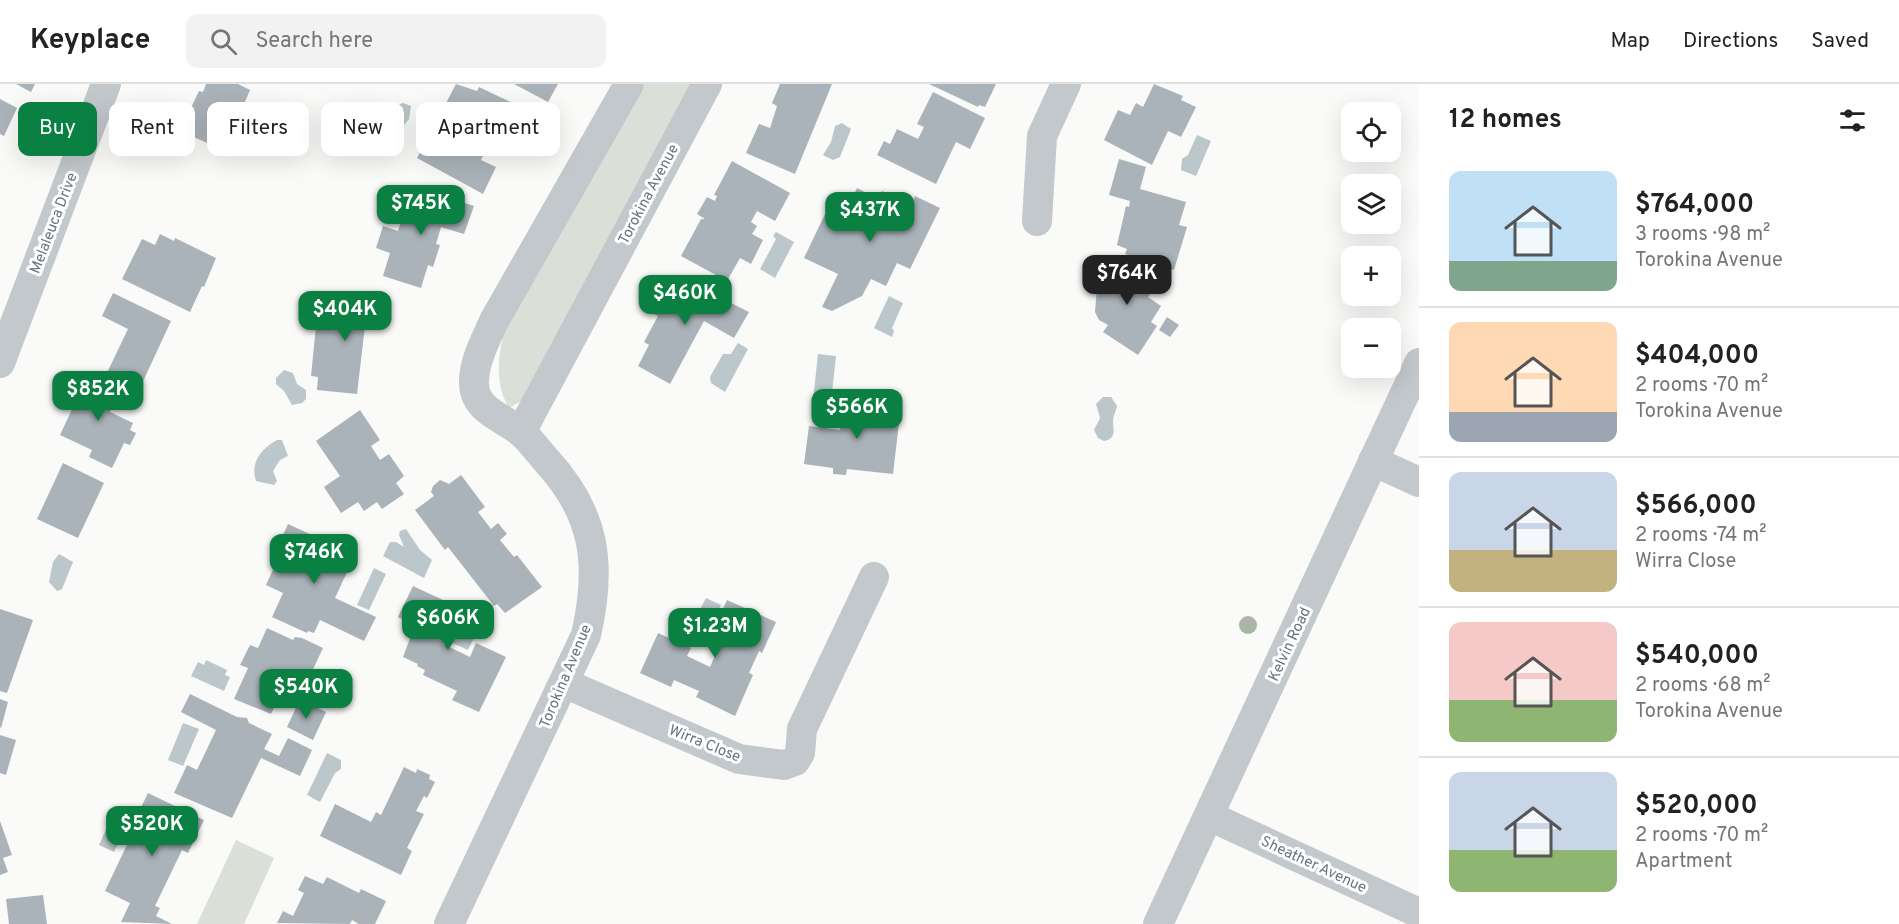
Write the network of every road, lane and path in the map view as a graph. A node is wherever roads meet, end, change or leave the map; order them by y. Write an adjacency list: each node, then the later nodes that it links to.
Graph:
1 (106, 84): 6 (street, Melaleuca Drive)
2 (629, 84): 8 (street, Torokina Avenue)
3 (706, 84): 8 (street, Torokina Avenue)
4 (1066, 84): 5 (street)
5 (1037, 221)
6 (0, 363)
7 (1419, 363): 9 (street, Kelvin Road)
8 (521, 432): 12 (street, Torokina Avenue)
9 (1373, 461): 10 (street); 13 (street, Kelvin Road)
10 (1419, 482)
11 (874, 577): 12 (street, Wirra Close)
12 (564, 683): 15 (street, Torokina Avenue)
13 (1209, 816): 14 (street, Sheather Avenue); 16 (street, Kelvin Road)
14 (1419, 913)
15 (449, 924)
16 (1158, 924)

